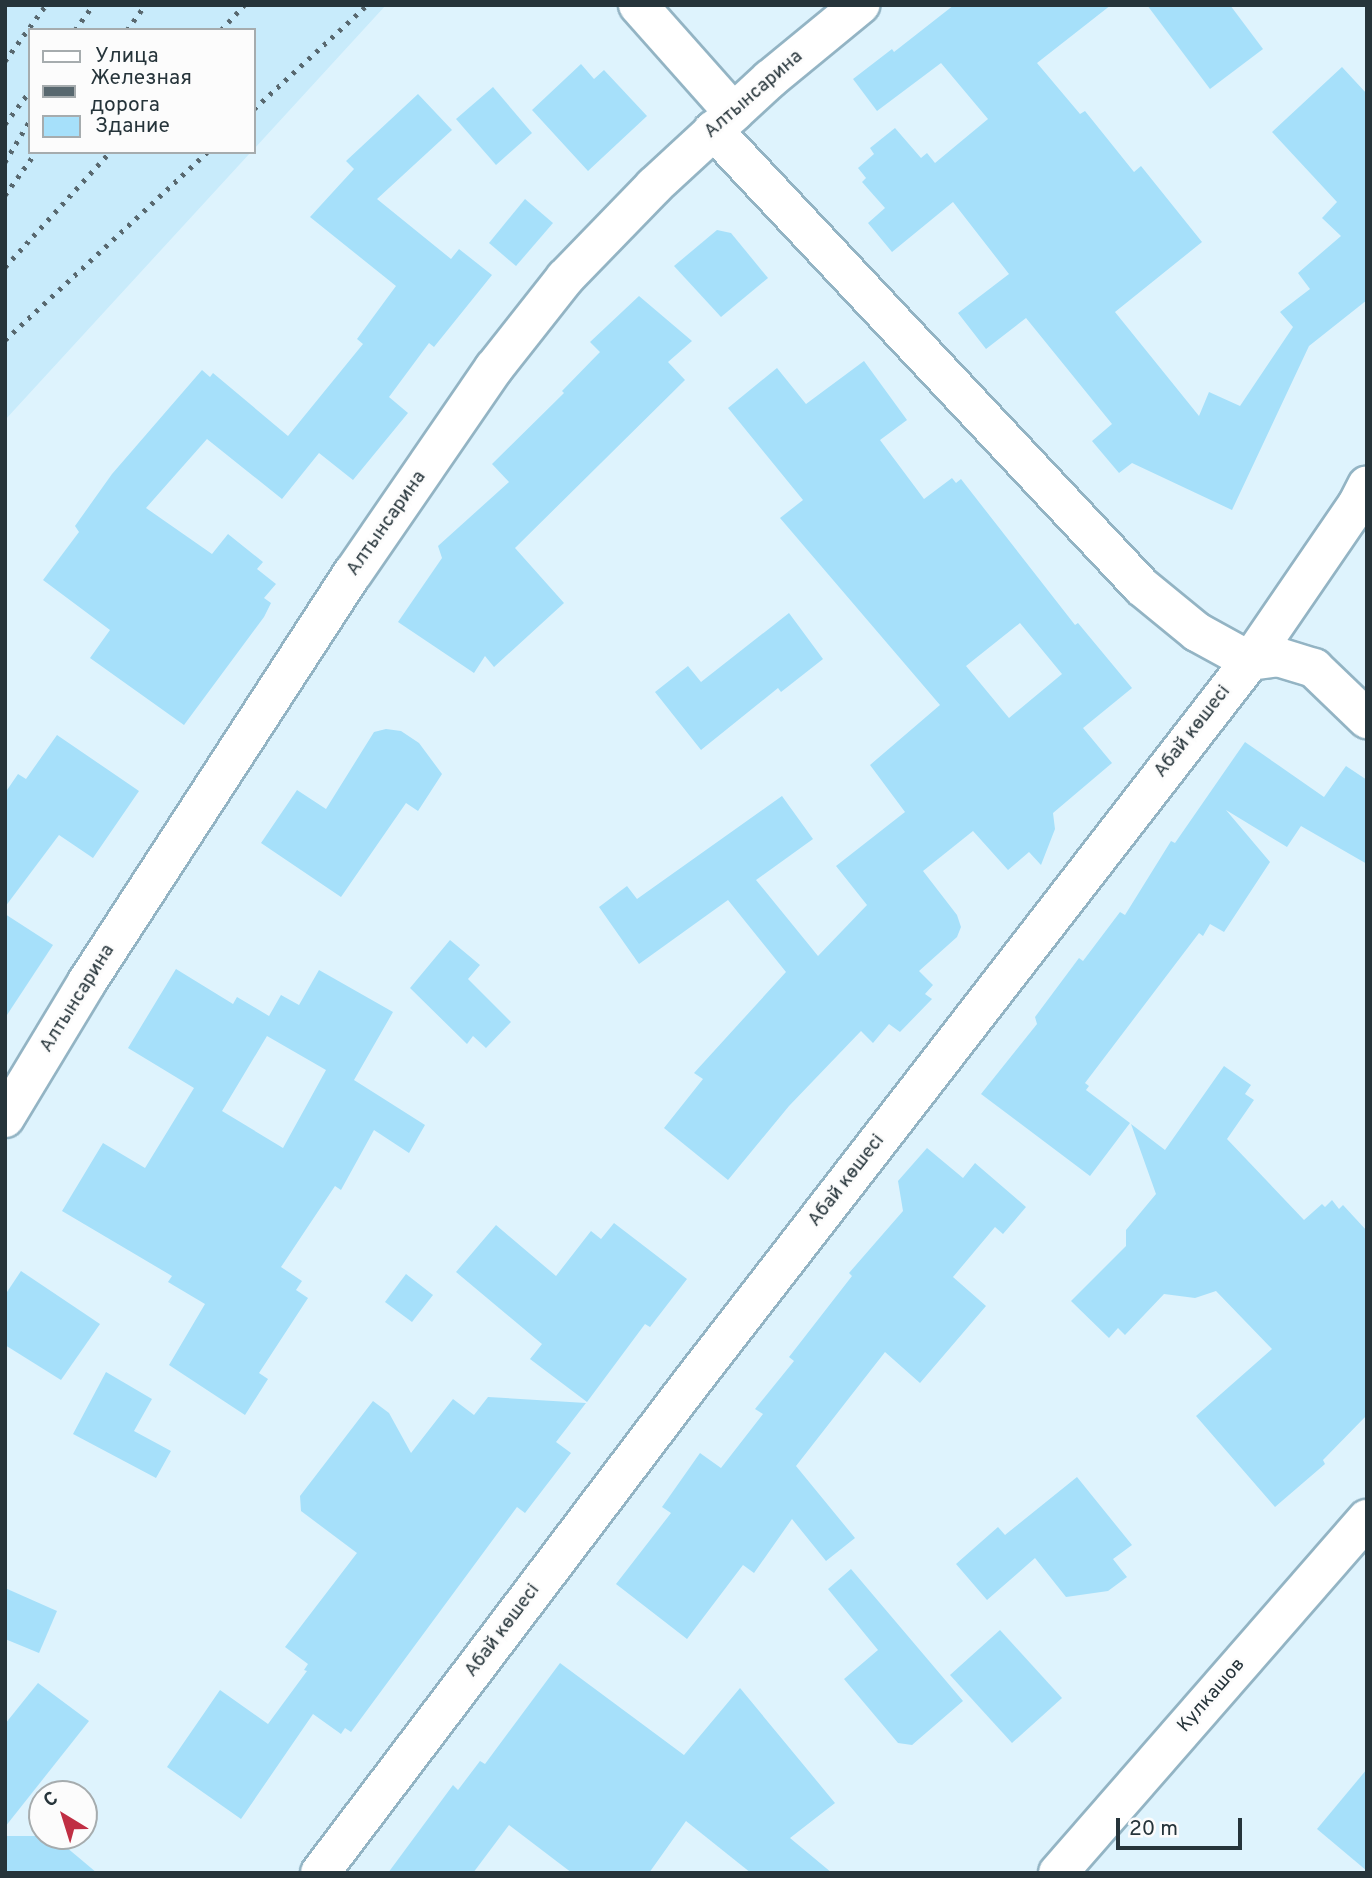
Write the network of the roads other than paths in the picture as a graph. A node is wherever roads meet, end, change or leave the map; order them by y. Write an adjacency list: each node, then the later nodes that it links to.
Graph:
1 (638, 5): 3 (street)
2 (860, 5): 3 (street, Алтынсарина)
3 (723, 122): 5 (street); 7 (street, Алтынсарина)
4 (1367, 485): 5 (street, Абай көшесі)
5 (1250, 661): 6 (street); 9 (street, Абай көшесі)
6 (1367, 719)
7 (5, 1118)
8 (1367, 1519): 10 (street, Кулкашов)
9 (320, 1873)
10 (1058, 1873)

